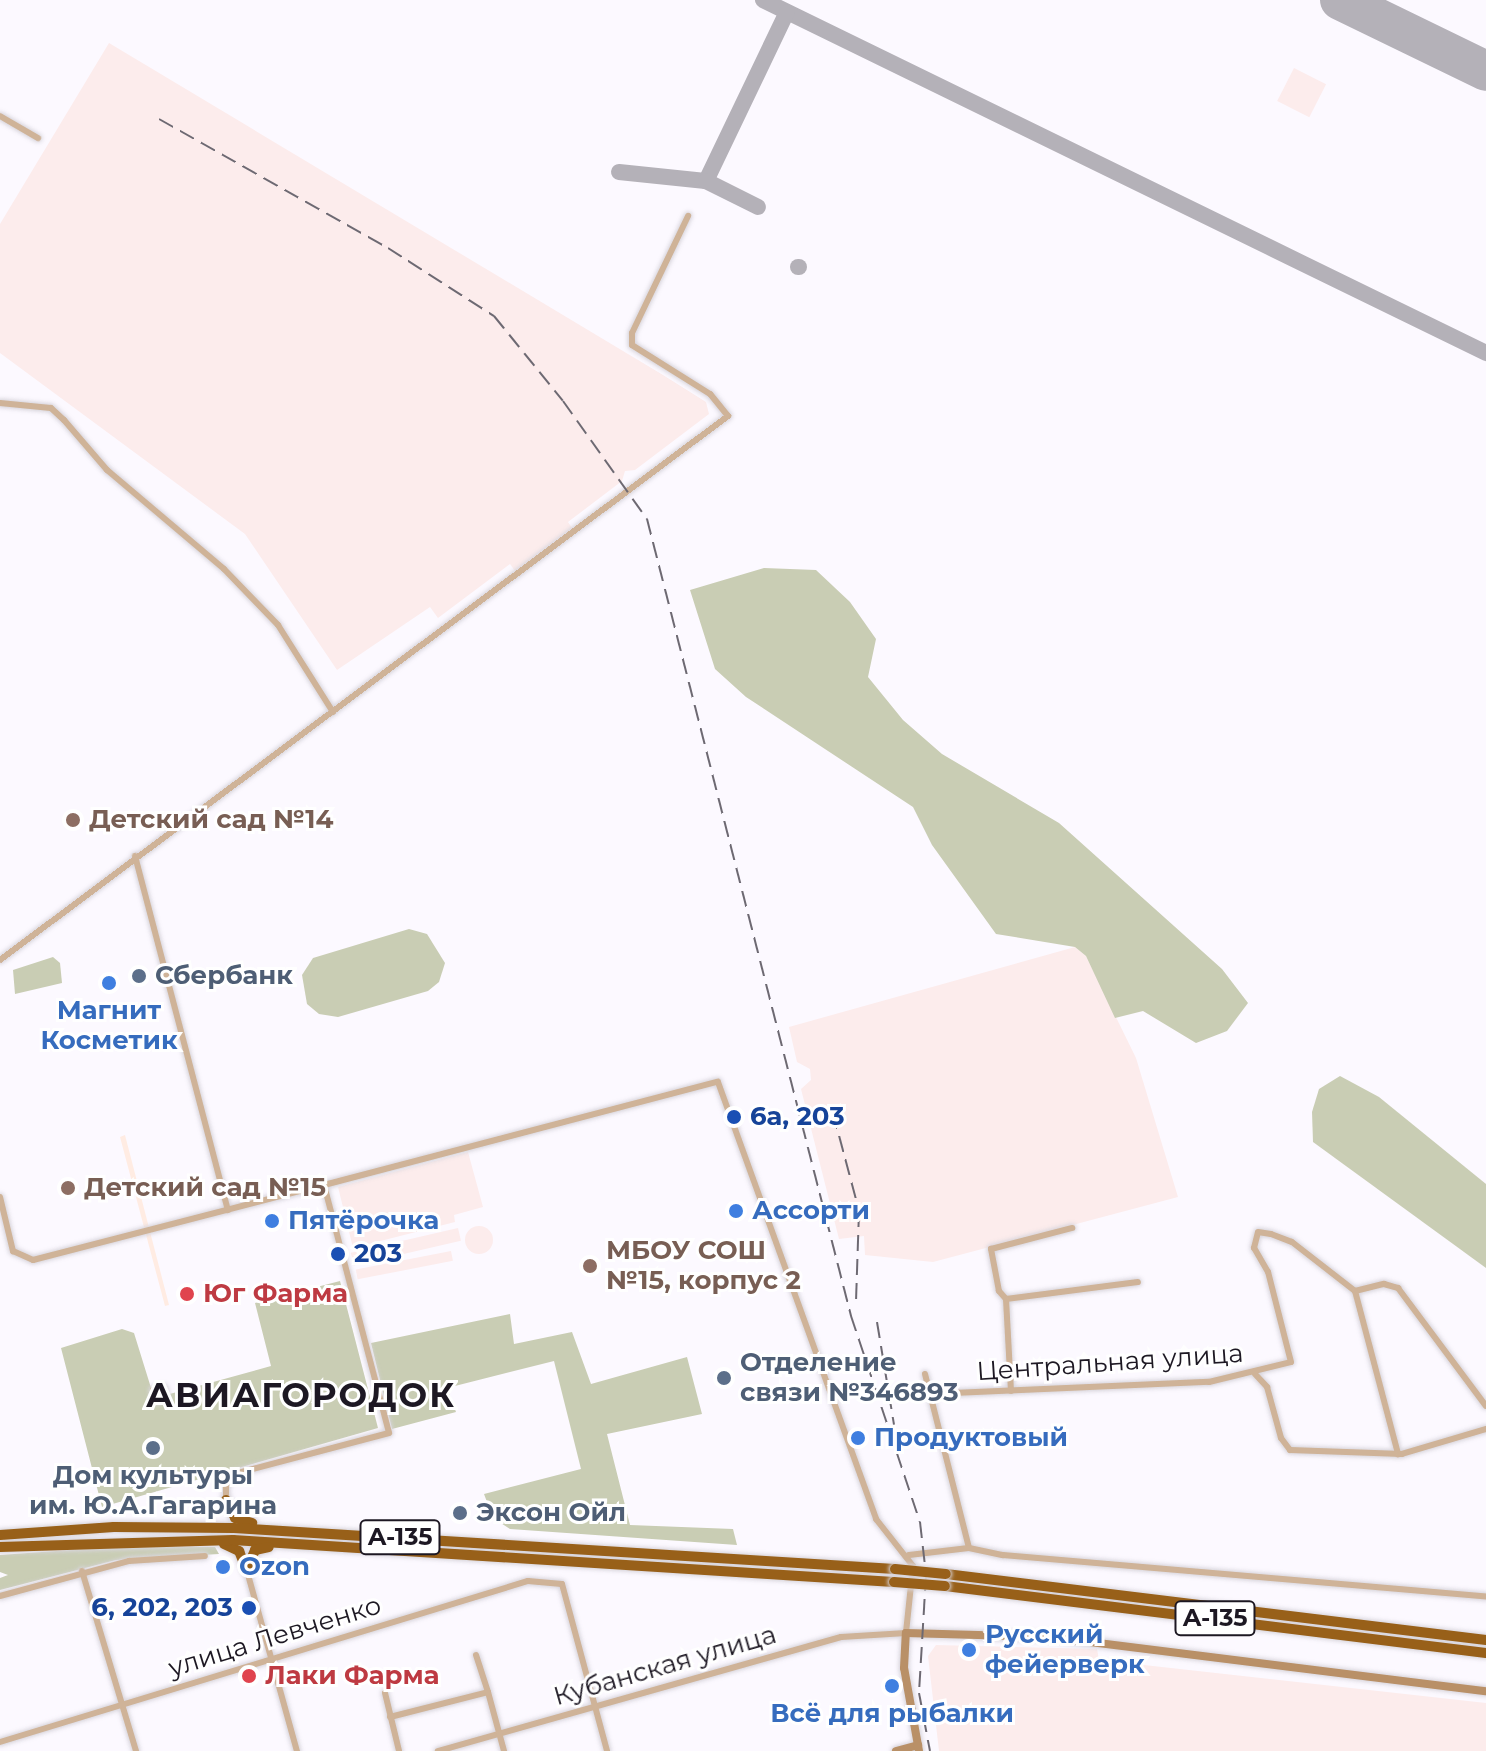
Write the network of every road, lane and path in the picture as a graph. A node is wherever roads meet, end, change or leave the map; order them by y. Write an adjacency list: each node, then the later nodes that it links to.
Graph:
1 (0, 116): 2 (street)
2 (38, 138)
3 (688, 216): 5 (street)
4 (0, 403): 5 (street)
5 (333, 712): 6 (street)
6 (135, 856): 7 (street); 10 (street)
7 (0, 960)
8 (324, 1185): 10 (street); 22 (street); 34 (street)
9 (0, 1197): 10 (street)
10 (228, 1210)
11 (1072, 1228): 14 (street)
12 (1138, 1282): 14 (street)
13 (1355, 1291): 16 (street, Центральная улица); 19 (street); 21 (street)
14 (1006, 1299): 17 (street)
15 (925, 1374): 18 (street)
16 (1255, 1374): 17 (street, Центральная улица); 21 (street)
17 (1011, 1391): 18 (street, Центральная улица)
18 (930, 1394): 33 (street)
19 (1486, 1406)
20 (1486, 1429): 21 (street)
21 (1398, 1454)
22 (226, 1500): 23 (highway); 25 (highway)
23 (170, 1525): 24 (highway, А-135); 25 (highway, А-135)
24 (56, 1529): 26 (highway, А-135); 29 (highway)
25 (287, 1531): 27 (highway, А-135)
26 (0, 1535)
27 (375, 1535): 32 (highway); 41 (highway, А-135, bridge)
28 (184, 1540): 29 (highway, А-135); 30 (highway, А-135); 37 (highway)
29 (57, 1542): 31 (highway, А-135)
30 (299, 1544): 32 (highway, А-135); 37 (highway)
31 (0, 1547)
32 (372, 1548): 42 (highway, А-135, bridge)
33 (969, 1548): 34 (street); 39 (street)
34 (909, 1555): 40 (street)
35 (205, 1556): 36 (street)
36 (82, 1571): 38 (street); 48 (street)
37 (247, 1571): 44 (street)
38 (0, 1596)
39 (1486, 1596)
40 (906, 1633): 45 (street); 49 (street, Кубанская улица); 53 (street)
41 (1486, 1640)
42 (1486, 1653)
43 (476, 1655): 46 (street)
44 (270, 1658): 48 (street, улица Левченко); 49 (street, улица Левченко); 55 (street)
45 (1486, 1691)
46 (488, 1692): 50 (street); 51 (street)
47 (385, 1693): 50 (street)
48 (124, 1704): 52 (street, улица Левченко); 54 (street)
49 (595, 1707): 51 (street, Кубанская улица); 59 (street)
50 (390, 1717): 56 (street)
51 (499, 1733): 57 (street, Кубанская улица); 58 (street)
52 (0, 1742)
53 (918, 1748): 60 (street)
54 (136, 1751)
55 (297, 1751)
56 (399, 1751)
57 (438, 1751)
58 (504, 1751)
59 (607, 1751)
60 (896, 1751)

